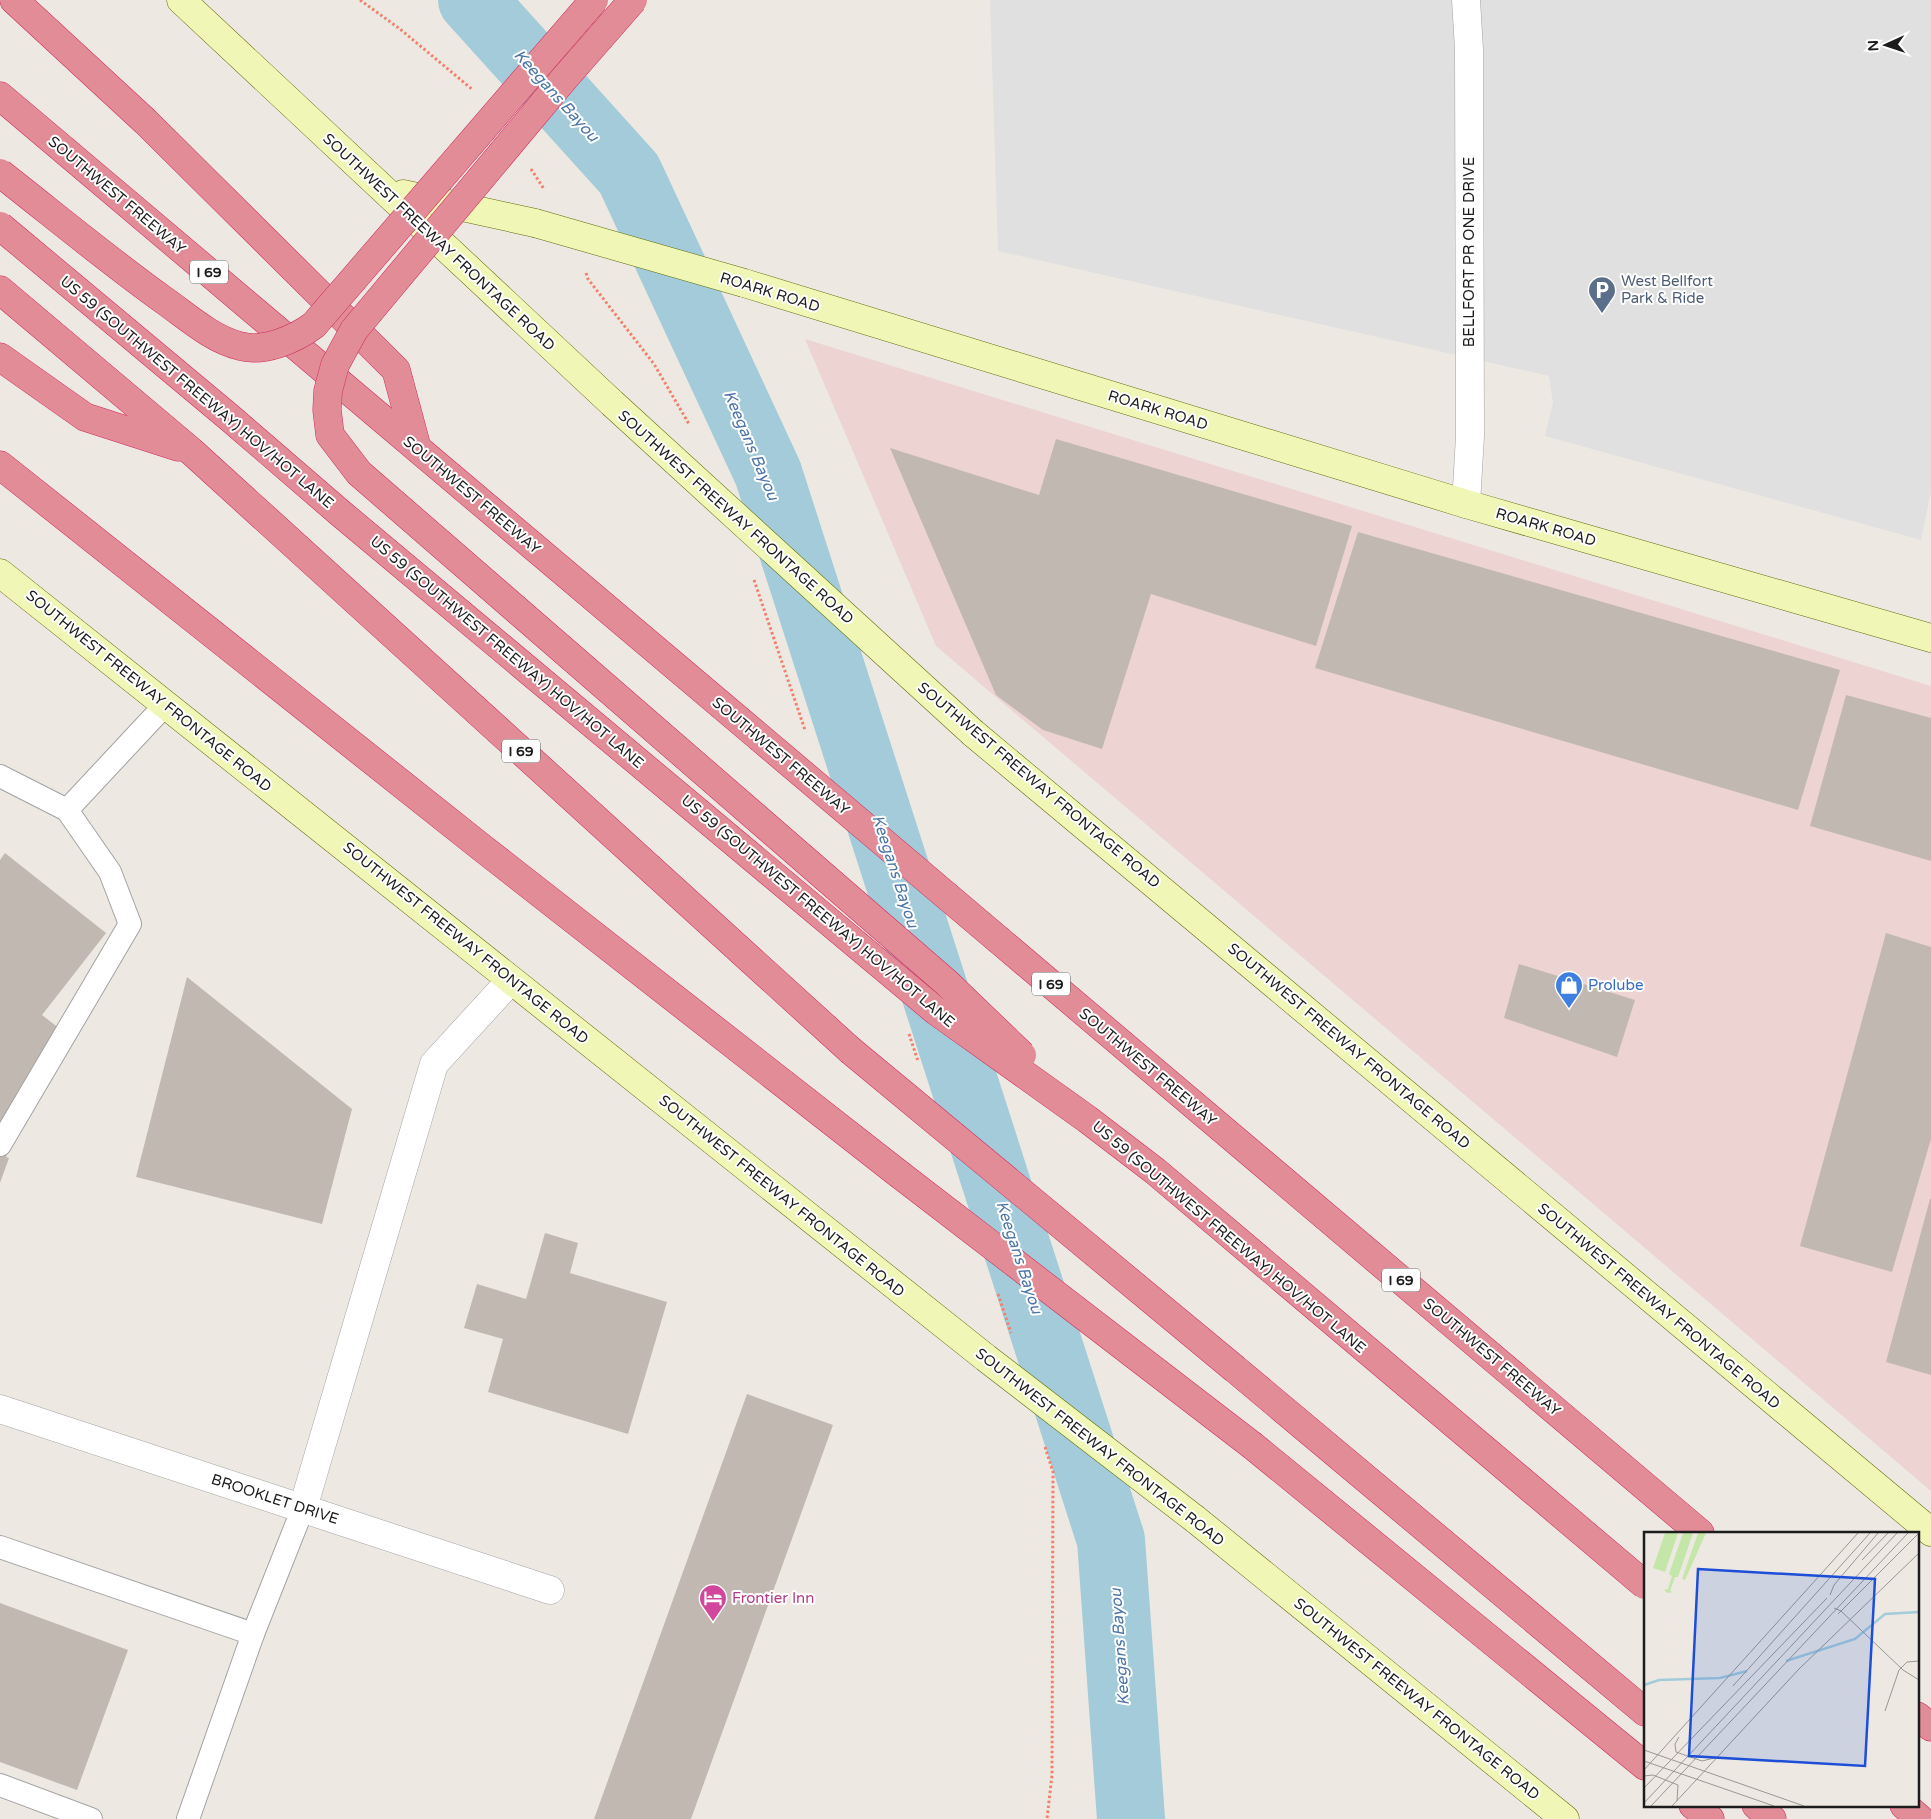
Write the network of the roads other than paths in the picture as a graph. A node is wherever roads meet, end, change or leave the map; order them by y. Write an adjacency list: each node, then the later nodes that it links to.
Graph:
1 (14, 0): 12 (highway)
2 (181, 0): 8 (main road, SOUTHWEST FREEWAY FRONTAGE ROAD)
3 (594, 0): 7 (highway, bridge)
4 (633, 0): 22 (highway, bridge)
5 (1466, 0): 15 (street, BELLFORT PR ONE DRIVE)
6 (0, 96): 12 (highway, SOUTHWEST FREEWAY / I 69)
7 (0, 173)
8 (383, 190): 15 (main road, ROARK ROAD, bridge); 25 (main road, SOUTHWEST FREEWAY FRONTAGE ROAD, bridge)
9 (0, 226): 22 (highway, US 59 (SOUTHWEST FREEWAY) HOV/HOT LANE, bridge)
10 (0, 290): 13 (highway, I 69)
11 (0, 357): 13 (highway)
12 (417, 448): 28 (highway, SOUTHWEST FREEWAY / I 69, bridge)
13 (191, 451): 35 (highway, I 69, bridge)
14 (0, 465): 38 (highway, bridge)
15 (1466, 504): 17 (main road, ROARK ROAD)
16 (0, 573): 18 (main road, SOUTHWEST FREEWAY FRONTAGE ROAD)
17 (1931, 638)
18 (166, 704): 20 (lane); 21 (main road, SOUTHWEST FREEWAY FRONTAGE ROAD)
19 (0, 776): 20 (lane)
20 (67, 810): 23 (lane)
21 (511, 980): 26 (street); 46 (main road, SOUTHWEST FREEWAY FRONTAGE ROAD, bridge)
22 (1087, 1119): 32 (highway, US 59 (SOUTHWEST FREEWAY) HOV/HOT LANE, bridge)
23 (0, 1146)
24 (0, 1409): 26 (street, BROOKLET DRIVE)
25 (1879, 1490): 27 (main road); 29 (main road, SOUTHWEST FREEWAY FRONTAGE ROAD); 30 (main road)
26 (303, 1508): 33 (street, BROOKLET DRIVE); 34 (lane)
27 (1931, 1515)
28 (1699, 1532)
29 (1931, 1532)
30 (1931, 1546)
31 (0, 1547): 34 (lane)
32 (1644, 1584)
33 (550, 1590)
34 (253, 1634): 45 (lane)
35 (1644, 1711)
36 (1918, 1717): 37 (highway)
37 (1931, 1727)
38 (1644, 1765)
39 (0, 1785): 44 (lane)
40 (1694, 1806): 47 (highway)
41 (1757, 1806): 48 (highway)
42 (1905, 1806): 49 (highway)
43 (1931, 1809): 50 (main road)
44 (91, 1819)
45 (188, 1819)
46 (1565, 1819)
47 (1710, 1819)
48 (1772, 1819)
49 (1920, 1819)
50 (1928, 1819)

